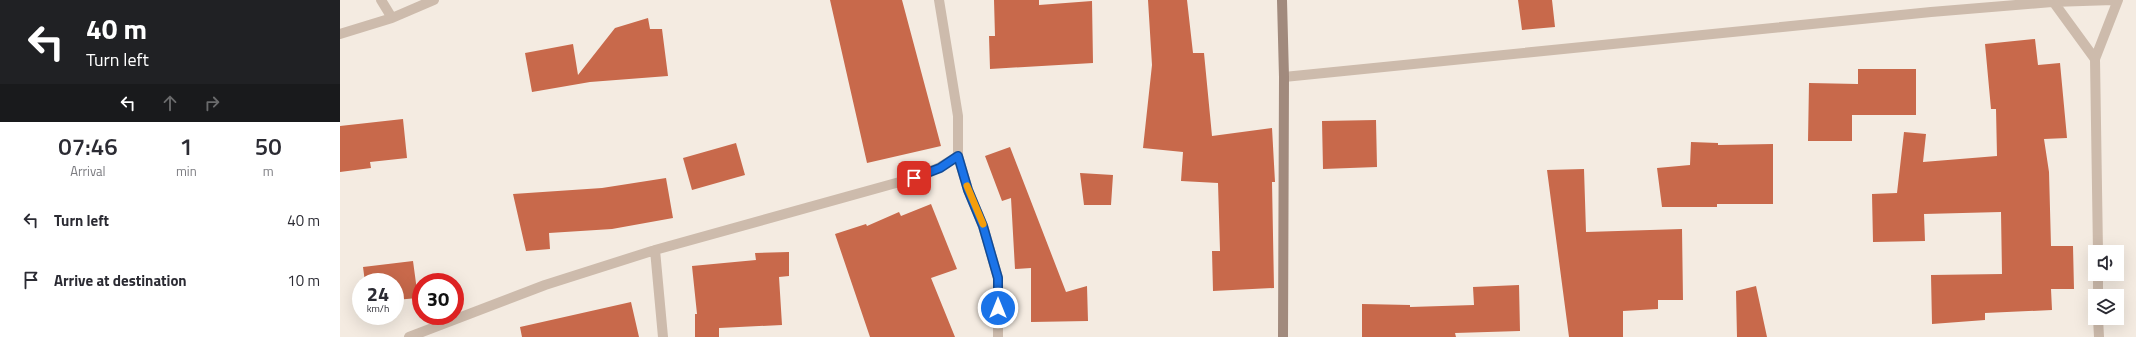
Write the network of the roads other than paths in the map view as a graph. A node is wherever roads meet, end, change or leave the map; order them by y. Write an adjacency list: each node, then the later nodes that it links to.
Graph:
1 (381, 0): 8 (street)
2 (434, 0): 8 (street)
3 (939, 0): 12 (street)
4 (1282, 0): 11 (street)
5 (2113, 0): 7 (street)
6 (2118, 0): 10 (street)
7 (2052, 1): 10 (street); 11 (street)
8 (392, 18): 9 (street)
9 (340, 34)
10 (2095, 59): 13 (street)
11 (1284, 77): 19 (street)
12 (958, 156): 14 (street); 18 (street)
13 (2098, 245)
14 (655, 250): 16 (street); 17 (street)
15 (2098, 325): 20 (street)
16 (409, 337)
17 (663, 337)
18 (998, 337)
19 (1283, 337)
20 (2099, 337)

